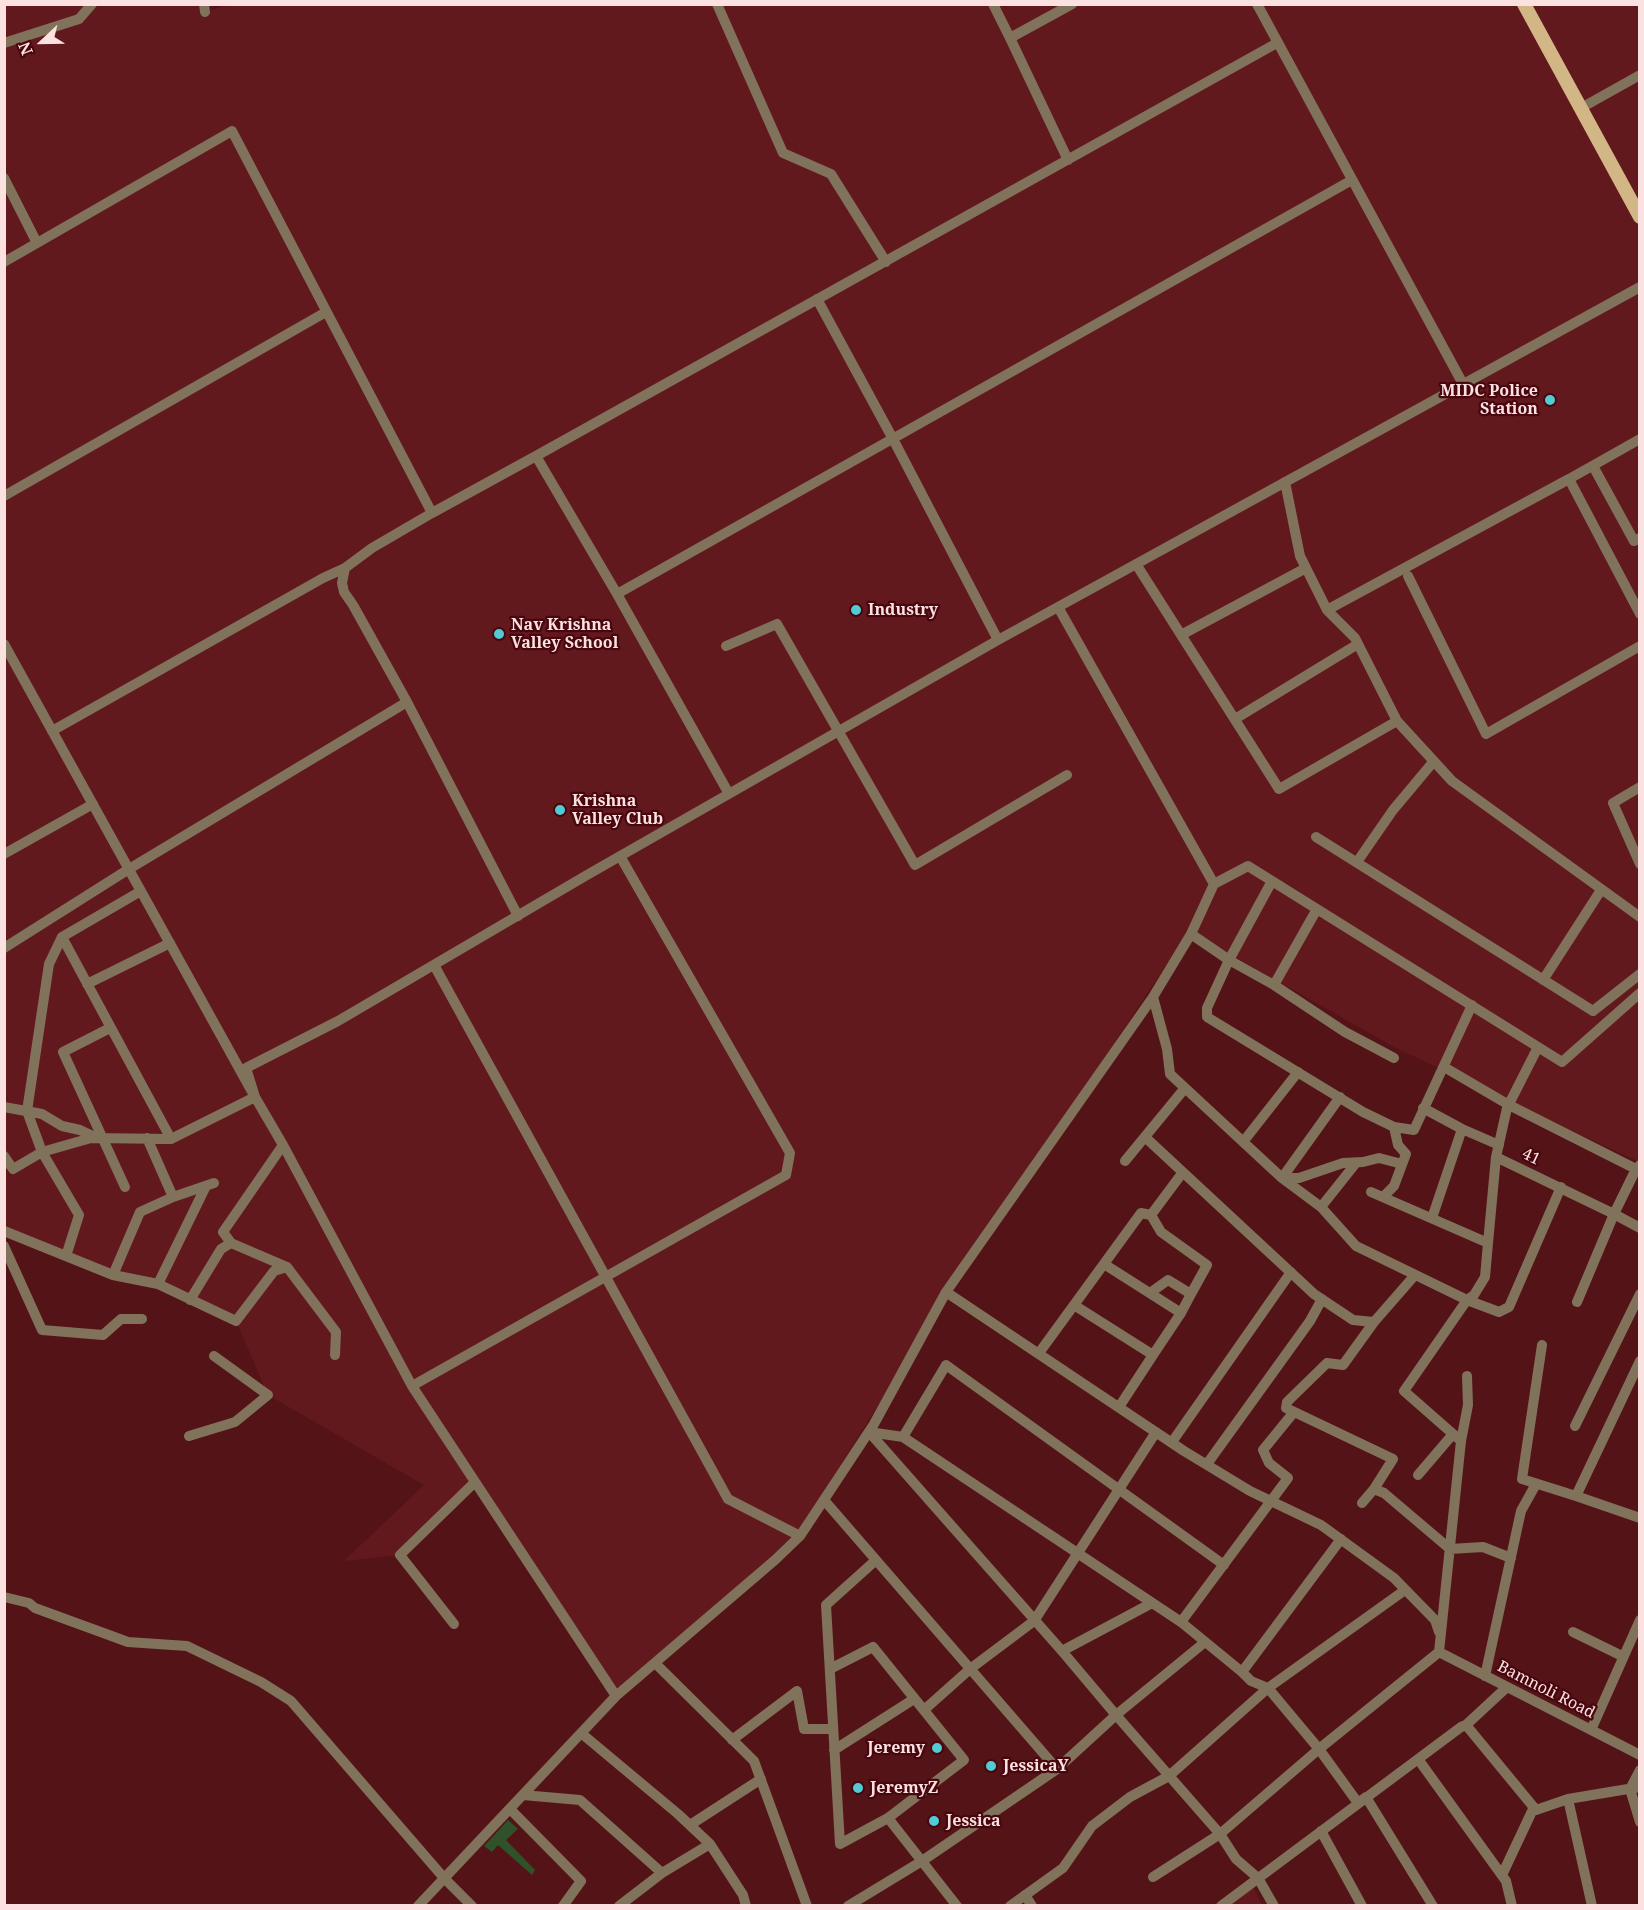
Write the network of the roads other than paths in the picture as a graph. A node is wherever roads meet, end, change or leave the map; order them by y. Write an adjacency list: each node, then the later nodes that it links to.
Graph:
1 (92, 4): 8 (street)
2 (717, 4): 18 (street)
3 (993, 4): 7 (street)
4 (1072, 4): 7 (street)
5 (1257, 4): 9 (street)
6 (1524, 4): 11 (main road)
7 (1010, 38): 12 (street)
8 (4, 43)
9 (1277, 43): 12 (street); 14 (street)
10 (1640, 75): 11 (street)
11 (1581, 108): 15 (main road)
12 (1068, 160): 18 (street)
13 (4, 178): 16 (street)
14 (1352, 180): 22 (street); 23 (street)
15 (1640, 217)
16 (37, 243): 17 (street); 21 (street)
17 (4, 262)
18 (886, 262): 20 (street)
19 (1640, 287): 22 (street)
20 (817, 299): 23 (street); 25 (street)
21 (326, 312): 29 (street); 30 (street)
22 (1463, 384): 28 (street)
23 (892, 439): 36 (street); 41 (street)
24 (1640, 439): 26 (street)
25 (536, 456): 30 (street); 36 (street)
26 (1593, 466): 27 (street); 31 (street)
27 (1569, 479): 38 (street); 39 (street)
28 (1285, 482): 32 (street); 34 (street)
29 (4, 496)
30 (432, 513): 33 (street)
31 (1640, 538)
32 (1136, 564): 37 (street); 40 (street)
33 (345, 568): 46 (street); 49 (street)
34 (1306, 568): 38 (street); 40 (street)
35 (1407, 576): 45 (street)
36 (617, 594): 54 (street)
37 (1058, 607): 41 (street); 63 (street)
38 (1327, 610): 43 (street)
39 (1640, 614)
40 (1181, 635): 47 (street)
41 (998, 640): 50 (street)
42 (4, 644): 49 (street)
43 (1358, 644): 47 (street); 48 (street)
44 (726, 646): 50 (street)
45 (1640, 646)
46 (407, 702): 61 (street); 67 (street)
47 (1235, 719): 48 (street)
48 (1397, 721): 51 (street)
49 (52, 730): 55 (street)
50 (839, 731): 52 (street); 54 (street)
51 (1434, 761): 59 (street); 64 (street)
52 (1067, 775)
53 (1640, 788): 60 (street)
54 (729, 794): 58 (street)
55 (93, 804): 57 (street); 61 (street)
56 (1316, 837): 59 (street)
57 (4, 854)
58 (620, 856): 67 (street); 133 (street)
59 (1357, 862): 76 (street)
60 (1640, 864)
61 (129, 869): 65 (street); 72 (street)
62 (1272, 881): 63 (street); 66 (street); 73 (street)
63 (1214, 884): 69 (street)
64 (1602, 890): 68 (street); 76 (street)
65 (141, 891): 70 (street); 71 (street)
66 (1317, 909): 78 (street); 81 (street)
67 (518, 916): 74 (street)
68 (1640, 917)
69 (1191, 934): 73 (street); 80 (street)
70 (62, 937): 77 (street); 93 (street)
71 (170, 943): 77 (street); 89 (street)
72 (4, 948)
73 (1229, 960): 78 (street); 86 (street)
74 (434, 965): 89 (street); 133 (street)
75 (1640, 974): 76 (street)
76 (1543, 980)
77 (87, 984): 82 (street)
78 (1274, 985): 84 (street)
79 (1640, 993): 83 (street)
80 (1153, 997): 87 (street); 135 (street)
81 (1472, 1005): 83 (street); 85 (street)
82 (110, 1028): 97 (street); 99 (street)
83 (1538, 1047): 90 (street, 41)
84 (1394, 1058)
85 (1444, 1067): 90 (street); 92 (street)
86 (1298, 1072): 88 (street); 100 (street)
87 (1185, 1088): 96 (street); 100 (street)
88 (1340, 1097): 94 (street); 112 (street)
89 (255, 1098): 99 (street); 101 (street)
90 (1509, 1105): 102 (street, 41); 109 (street)
91 (4, 1107): 93 (street)
92 (1424, 1108): 94 (street); 95 (street)
93 (27, 1111): 97 (street); 103 (street)
94 (1394, 1127): 108 (street)
95 (1462, 1129): 102 (street); 121 (street)
96 (1145, 1137): 106 (street); 111 (street)
97 (100, 1138): 98 (street); 103 (street); 113 (street)
98 (147, 1138): 99 (street); 116 (street)
99 (171, 1139)
100 (1243, 1142): 112 (street)
101 (284, 1145): 124 (street); 154 (street)
102 (1499, 1145): 105 (street, 41)
103 (42, 1152): 110 (street); 127 (street)
104 (4, 1156): 110 (street)
105 (1496, 1157): 114 (street, 41); 125 (street)
106 (1125, 1161)
107 (1356, 1163): 108 (street); 112 (street); 118 (street)
108 (1402, 1164): 117 (street)
109 (1638, 1167): 119 (street)
110 (9, 1171)
111 (1183, 1172): 120 (street); 130 (street)
112 (1282, 1178): 118 (street)
113 (125, 1187)
114 (1561, 1187): 119 (street, 41); 141 (street)
115 (1371, 1192): 117 (street)
116 (173, 1197): 131 (street); 134 (street)
117 (1383, 1197): 121 (street)
118 (1321, 1207): 132 (street)
119 (1614, 1214): 122 (street, 41); 142 (street)
120 (1151, 1215): 128 (street); 137 (street)
121 (1432, 1218): 125 (street)
122 (1640, 1228)
123 (4, 1231): 127 (street)
124 (231, 1243): 129 (street); 140 (street)
125 (1488, 1243): 141 (street)
126 (4, 1246): 145 (street)
127 (66, 1256): 131 (street)
128 (1104, 1264): 136 (street); 143 (street)
129 (287, 1267): 140 (street); 149 (street)
130 (1291, 1272): 139 (street); 163 (street)
131 (113, 1275): 134 (street)
132 (1415, 1275): 141 (street); 146 (street)
133 (606, 1276): 154 (street); 176 (street)
134 (158, 1284): 140 (street)
135 (946, 1292): 148 (street); 158 (street)
136 (1150, 1293): 137 (street); 144 (street)
137 (1191, 1294): 144 (street)
138 (1640, 1294): 157 (street)
139 (1322, 1299): 146 (street); 164 (street)
140 (190, 1300)
141 (1467, 1300): 162 (street)
142 (1577, 1302)
143 (1074, 1305): 148 (street); 150 (street)
144 (1181, 1313): 150 (street)
145 (142, 1319)
146 (1374, 1322): 156 (street)
147 (1542, 1345): 167 (street)
148 (1039, 1353): 155 (street)
149 (335, 1355)
150 (1153, 1355): 155 (street)
151 (213, 1356): 160 (street)
152 (1640, 1361): 170 (street)
153 (1467, 1376): 162 (street)
154 (412, 1386): 166 (street)
155 (1119, 1407): 159 (street)
156 (1294, 1412): 169 (street); 172 (street)
157 (1575, 1426)
158 (869, 1432): 161 (street); 171 (street); 187 (street)
159 (1156, 1432): 163 (street); 168 (street)
160 (189, 1436)
161 (903, 1437): 168 (street); 179 (street)
162 (1457, 1438): 165 (street); 178 (street)
163 (1172, 1442): 164 (street)
164 (1207, 1464): 172 (street)
165 (1418, 1474)
166 (475, 1482): 189 (street); 203 (street)
167 (1536, 1484): 170 (street); 180 (street)
168 (1120, 1489): 179 (street); 182 (street)
169 (1374, 1489): 173 (street); 178 (street)
170 (1576, 1496): 175 (street)
171 (824, 1500): 176 (street); 181 (street)
172 (1271, 1501): 177 (street); 182 (street)
173 (1362, 1503)
174 (1640, 1505): 175 (street)
175 (1637, 1517)
176 (800, 1536): 196 (street)
177 (1341, 1539): 183 (street); 199 (street)
178 (1450, 1549): 180 (street); 191 (street)
179 (1078, 1554): 185 (street); 187 (street)
180 (1510, 1558): 200 (street)
181 (876, 1560): 197 (street); 198 (street)
182 (1224, 1565): 188 (street)
183 (1405, 1590): 191 (street); 202 (street)
184 (4, 1597): 236 (street)
185 (1152, 1603): 188 (street); 193 (street)
186 (1640, 1620): 195 (street)
187 (1034, 1621): 193 (street); 198 (street)
188 (1181, 1622): 192 (street)
189 (454, 1624)
190 (1573, 1632): 195 (street)
191 (1441, 1635): 194 (street)
192 (1205, 1642): 199 (street); 206 (street)
193 (1062, 1651): 206 (street)
194 (1439, 1652): 200 (street, Bamnoli Road); 212 (street)
195 (1622, 1656): 209 (street)
196 (655, 1663): 203 (street); 211 (street)
197 (830, 1669): 204 (street); 208 (street)
198 (970, 1669): 205 (street); 216 (street)
199 (1242, 1672): 202 (street)
200 (1485, 1676): 201 (street, Bamnoli Road)
201 (1507, 1687): 207 (street); 209 (street, Bamnoli Road)
202 (1268, 1688): 212 (street); 218 (street)
203 (616, 1696): 210 (street)
204 (914, 1699): 205 (street); 213 (street)
205 (924, 1710): 226 (street)
206 (1116, 1715): 216 (street); 218 (street)
207 (1466, 1725): 215 (street); 224 (street)
208 (833, 1729): 211 (street); 213 (street)
209 (1591, 1730): 214 (street, Bamnoli Road)
210 (581, 1733): 221 (street); 228 (street)
211 (732, 1740): 219 (street)
212 (1319, 1749): 222 (street); 230 (street)
213 (834, 1750): 226 (street)
214 (1638, 1750)
215 (1418, 1759): 222 (street); 234 (street)
216 (1057, 1769): 232 (street)
217 (1640, 1770): 220 (street)
218 (1169, 1776): 230 (street); 238 (street)
219 (761, 1779): 228 (street); 244 (street)
220 (1635, 1788): 223 (street); 227 (street)
221 (523, 1795): 225 (street); 233 (street)
222 (1366, 1797): 229 (street); 252 (street)
223 (1568, 1799): 224 (street); 254 (street)
224 (1534, 1807): 234 (street)
225 (510, 1809): 236 (street); 241 (street)
226 (888, 1818): 232 (street)
227 (1640, 1822)
228 (690, 1825): 231 (street)
229 (1321, 1831): 237 (street); 251 (street)
230 (1220, 1834): 235 (street); 237 (street)
231 (710, 1844): 233 (street); 243 (street)
232 (922, 1861): 245 (street); 246 (street)
233 (662, 1873): 242 (street)
234 (1502, 1875): 253 (street)
235 (1153, 1877)
236 (444, 1878): 239 (street); 240 (street)
237 (1258, 1878): 249 (street); 250 (street)
238 (1025, 1895): 247 (street); 248 (street)
239 (418, 1905)
240 (472, 1905)
241 (563, 1905)
242 (619, 1905)
243 (746, 1905)
244 (807, 1905)
245 (848, 1905)
246 (957, 1905)
247 (1010, 1905)
248 (1032, 1905)
249 (1221, 1905)
250 (1274, 1905)
251 (1362, 1905)
252 (1433, 1905)
253 (1512, 1905)
254 (1592, 1905)

